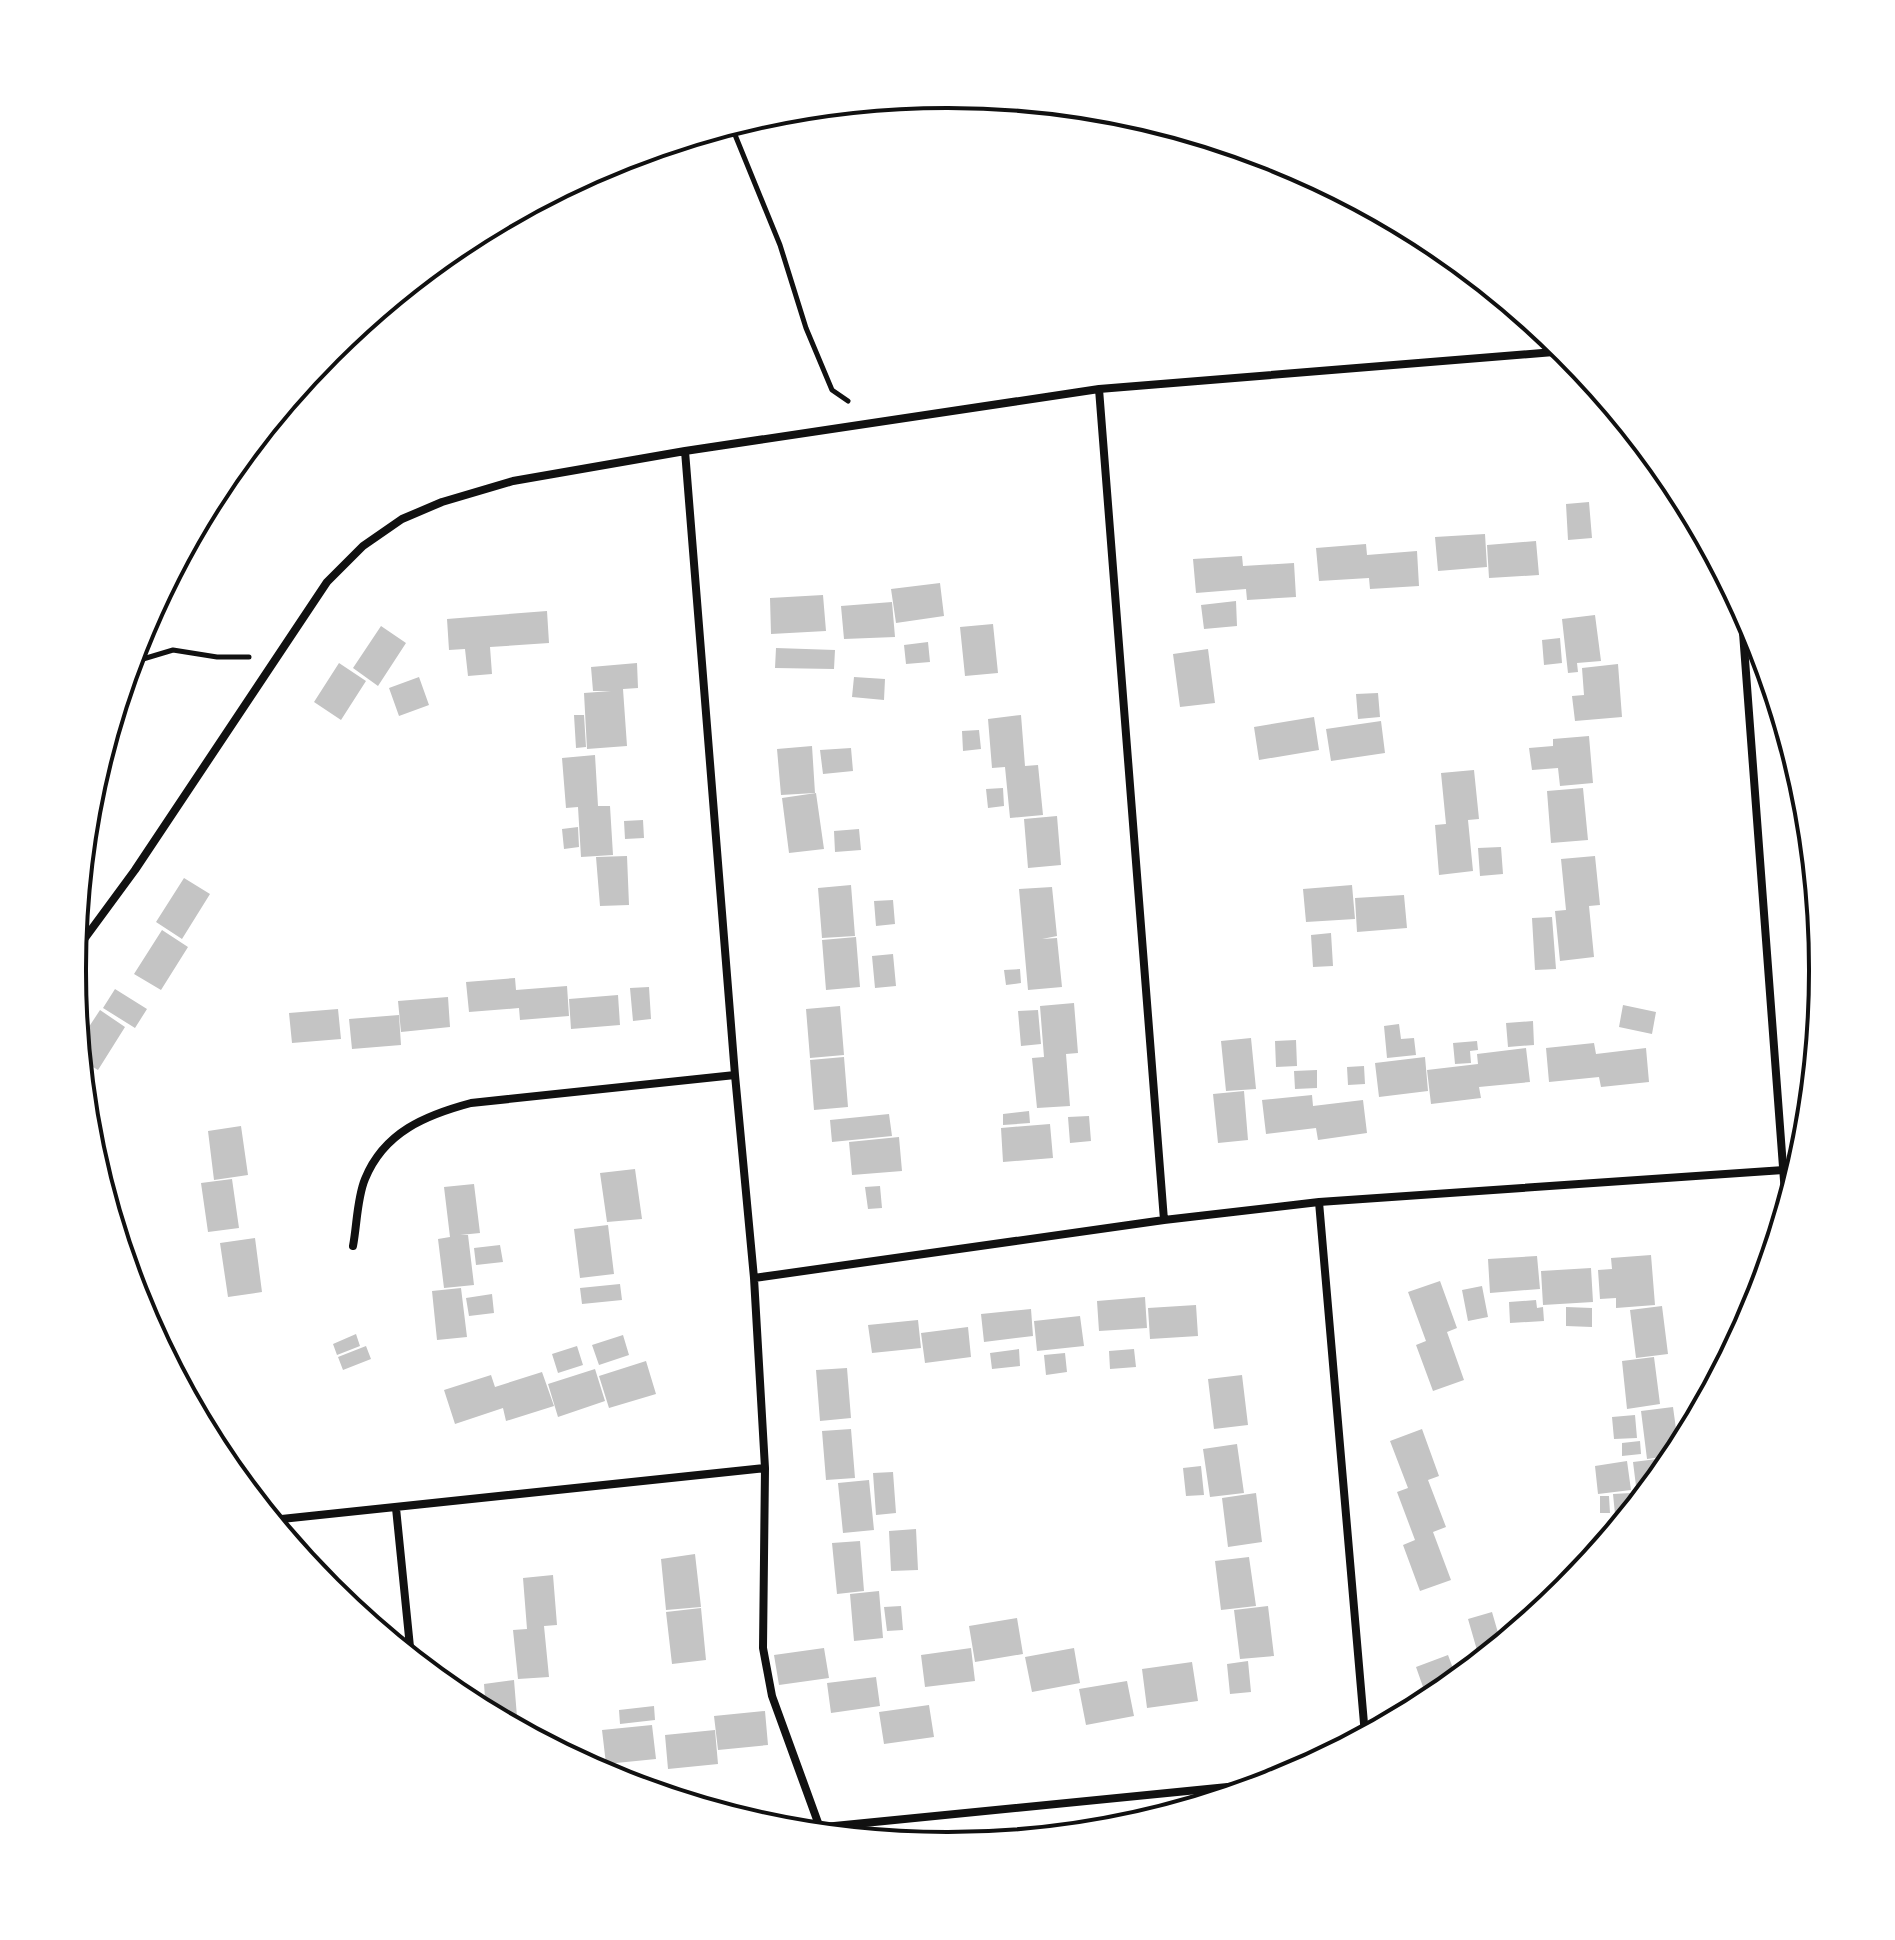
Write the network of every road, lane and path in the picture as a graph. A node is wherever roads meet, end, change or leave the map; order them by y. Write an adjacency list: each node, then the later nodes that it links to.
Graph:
1 (735, 136): 4 (path)
2 (1548, 352): 3 (street)
3 (1099, 389): 4 (street); 14 (street)
4 (877, 421): 5 (street)
5 (685, 451): 8 (street); 10 (street)
6 (1744, 642): 11 (street)
7 (145, 658): 8 (path)
8 (277, 658): 9 (street)
9 (87, 935)
10 (735, 1075): 15 (street); 16 (street)
11 (1782, 1170): 12 (street); 13 (street)
12 (1783, 1179)
13 (1319, 1202): 14 (street); 21 (street)
14 (1164, 1220): 16 (street)
15 (353, 1246)
16 (754, 1278): 17 (street)
17 (765, 1468): 18 (street); 23 (street)
18 (396, 1508): 19 (street); 20 (street)
19 (284, 1519)
20 (410, 1642)
21 (1364, 1724)
22 (1219, 1787): 24 (street)
23 (818, 1821)
24 (846, 1825)

